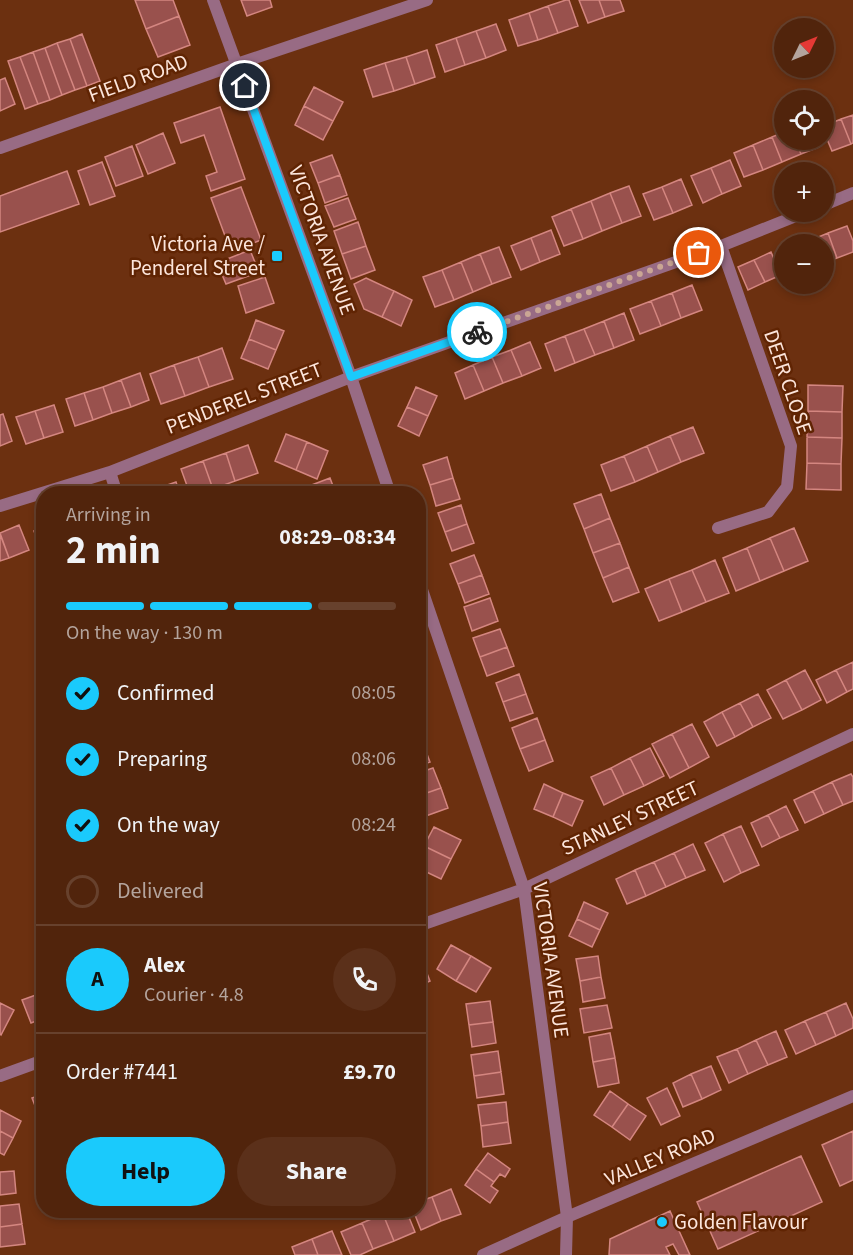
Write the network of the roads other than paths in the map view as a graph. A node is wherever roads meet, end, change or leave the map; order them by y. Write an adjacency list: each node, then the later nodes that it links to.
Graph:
1 (213, 0): 3 (street, VICTORIA AVENUE)
2 (427, 0): 3 (street, FIELD ROAD)
3 (237, 63): 4 (street, FIELD ROAD); 9 (street, VICTORIA AVENUE)
4 (0, 148)
5 (853, 193): 6 (street)
6 (834, 201)
7 (781, 222): 8 (street, PENDEREL STREET)
8 (721, 246): 9 (street, PENDEREL STREET); 16 (street, DEER CLOSE)
9 (351, 377): 10 (street, PENDEREL STREET); 13 (street, VICTORIA AVENUE)
10 (110, 472): 11 (street, PENDEREL STREET); 12 (street)
11 (65, 486)
12 (114, 486)
13 (387, 486)
14 (36, 495): 15 (street, PENDEREL STREET)
15 (0, 506)
16 (718, 528)
17 (426, 601): 19 (street, VICTORIA AVENUE)
18 (853, 734): 19 (street, STANLEY STREET)
19 (524, 889): 20 (street, STANLEY STREET); 24 (street, VICTORIA AVENUE)
20 (426, 923)
21 (36, 1063): 22 (street)
22 (0, 1076)
23 (853, 1096): 24 (street, VALLEY ROAD)
24 (567, 1217): 25 (street, VALLEY ROAD); 26 (street, VICTORIA AVENUE)
25 (483, 1255)
26 (566, 1255)

